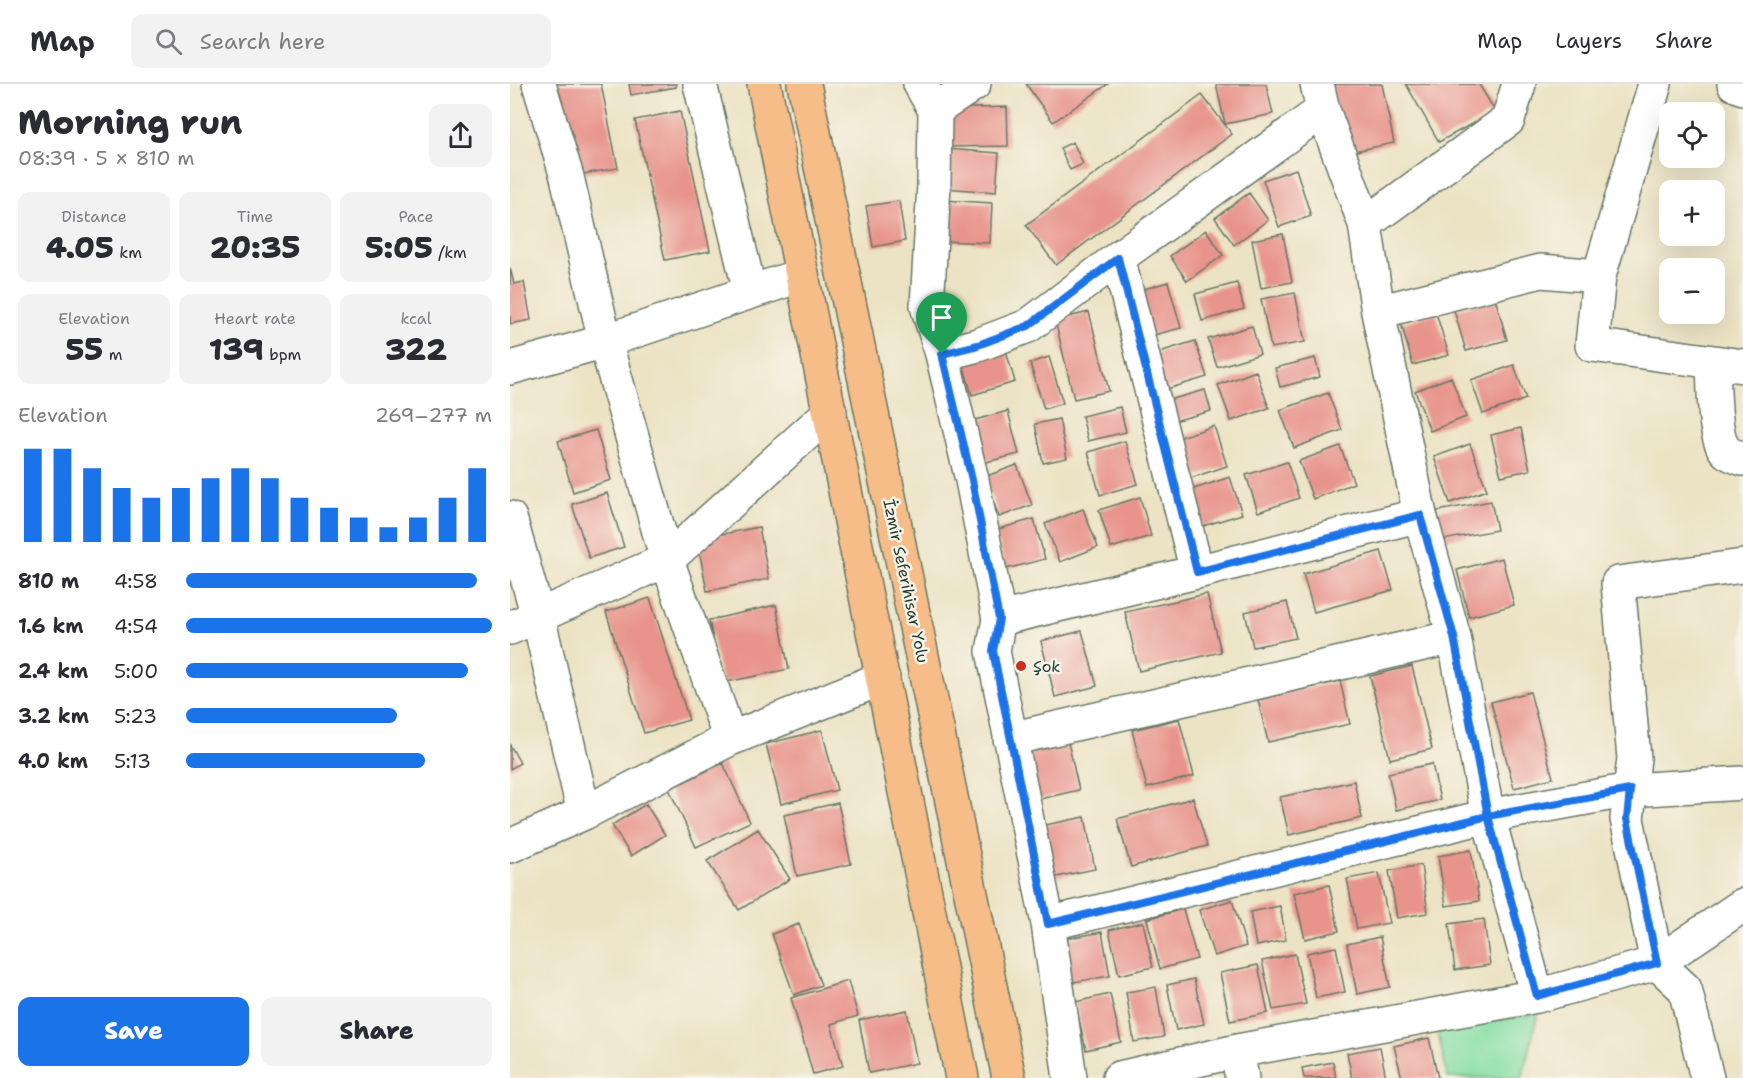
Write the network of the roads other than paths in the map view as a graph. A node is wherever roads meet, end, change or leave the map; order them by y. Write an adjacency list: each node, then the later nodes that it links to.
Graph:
1 (539, 84): 18 (street)
2 (700, 84): 16 (street)
3 (764, 84): 14 (main road)
4 (804, 84): 46 (main road, İzmir Seferihisar Yolu)
5 (974, 84): 10 (street)
6 (1518, 84): 12 (street)
7 (1655, 84): 15 (street)
8 (1734, 84): 9 (street)
9 (1743, 88)
10 (927, 97): 19 (street)
11 (1320, 97): 12 (street); 13 (street)
12 (1365, 224): 17 (street)
13 (1118, 258): 19 (street); 28 (street)
14 (802, 275): 16 (street); 22 (main road)
15 (1599, 276): 17 (street); 20 (street)
16 (750, 292): 18 (street)
17 (1378, 312): 24 (street)
18 (605, 341): 21 (street); 26 (street)
19 (942, 354): 29 (street)
20 (1728, 364): 23 (street)
21 (510, 368)
22 (830, 412): 26 (street); 32 (main road)
23 (1743, 459)
24 (1420, 515): 28 (street); 31 (street)
25 (510, 518): 30 (street)
26 (667, 560): 30 (street); 33 (street)
27 (1743, 566): 36 (street)
28 (1197, 572): 29 (street)
29 (999, 619): 34 (street)
30 (524, 622): 37 (street)
31 (1454, 637): 34 (street); 38 (street)
32 (883, 678): 33 (street); 45 (main road)
33 (730, 739): 37 (street)
34 (1010, 739): 41 (street)
35 (1743, 783): 36 (street)
36 (1630, 790): 38 (street); 42 (street)
37 (585, 813): 39 (street)
38 (1488, 816): 41 (street); 43 (street)
39 (510, 846)
40 (1743, 905): 42 (street)
41 (1048, 924): 47 (street)
42 (1657, 963): 43 (street); 49 (street)
43 (1537, 996): 44 (street)
44 (1240, 1064): 48 (street)
45 (963, 1078)
46 (1009, 1078)
47 (1070, 1078)
48 (1119, 1078)
49 (1707, 1078)

